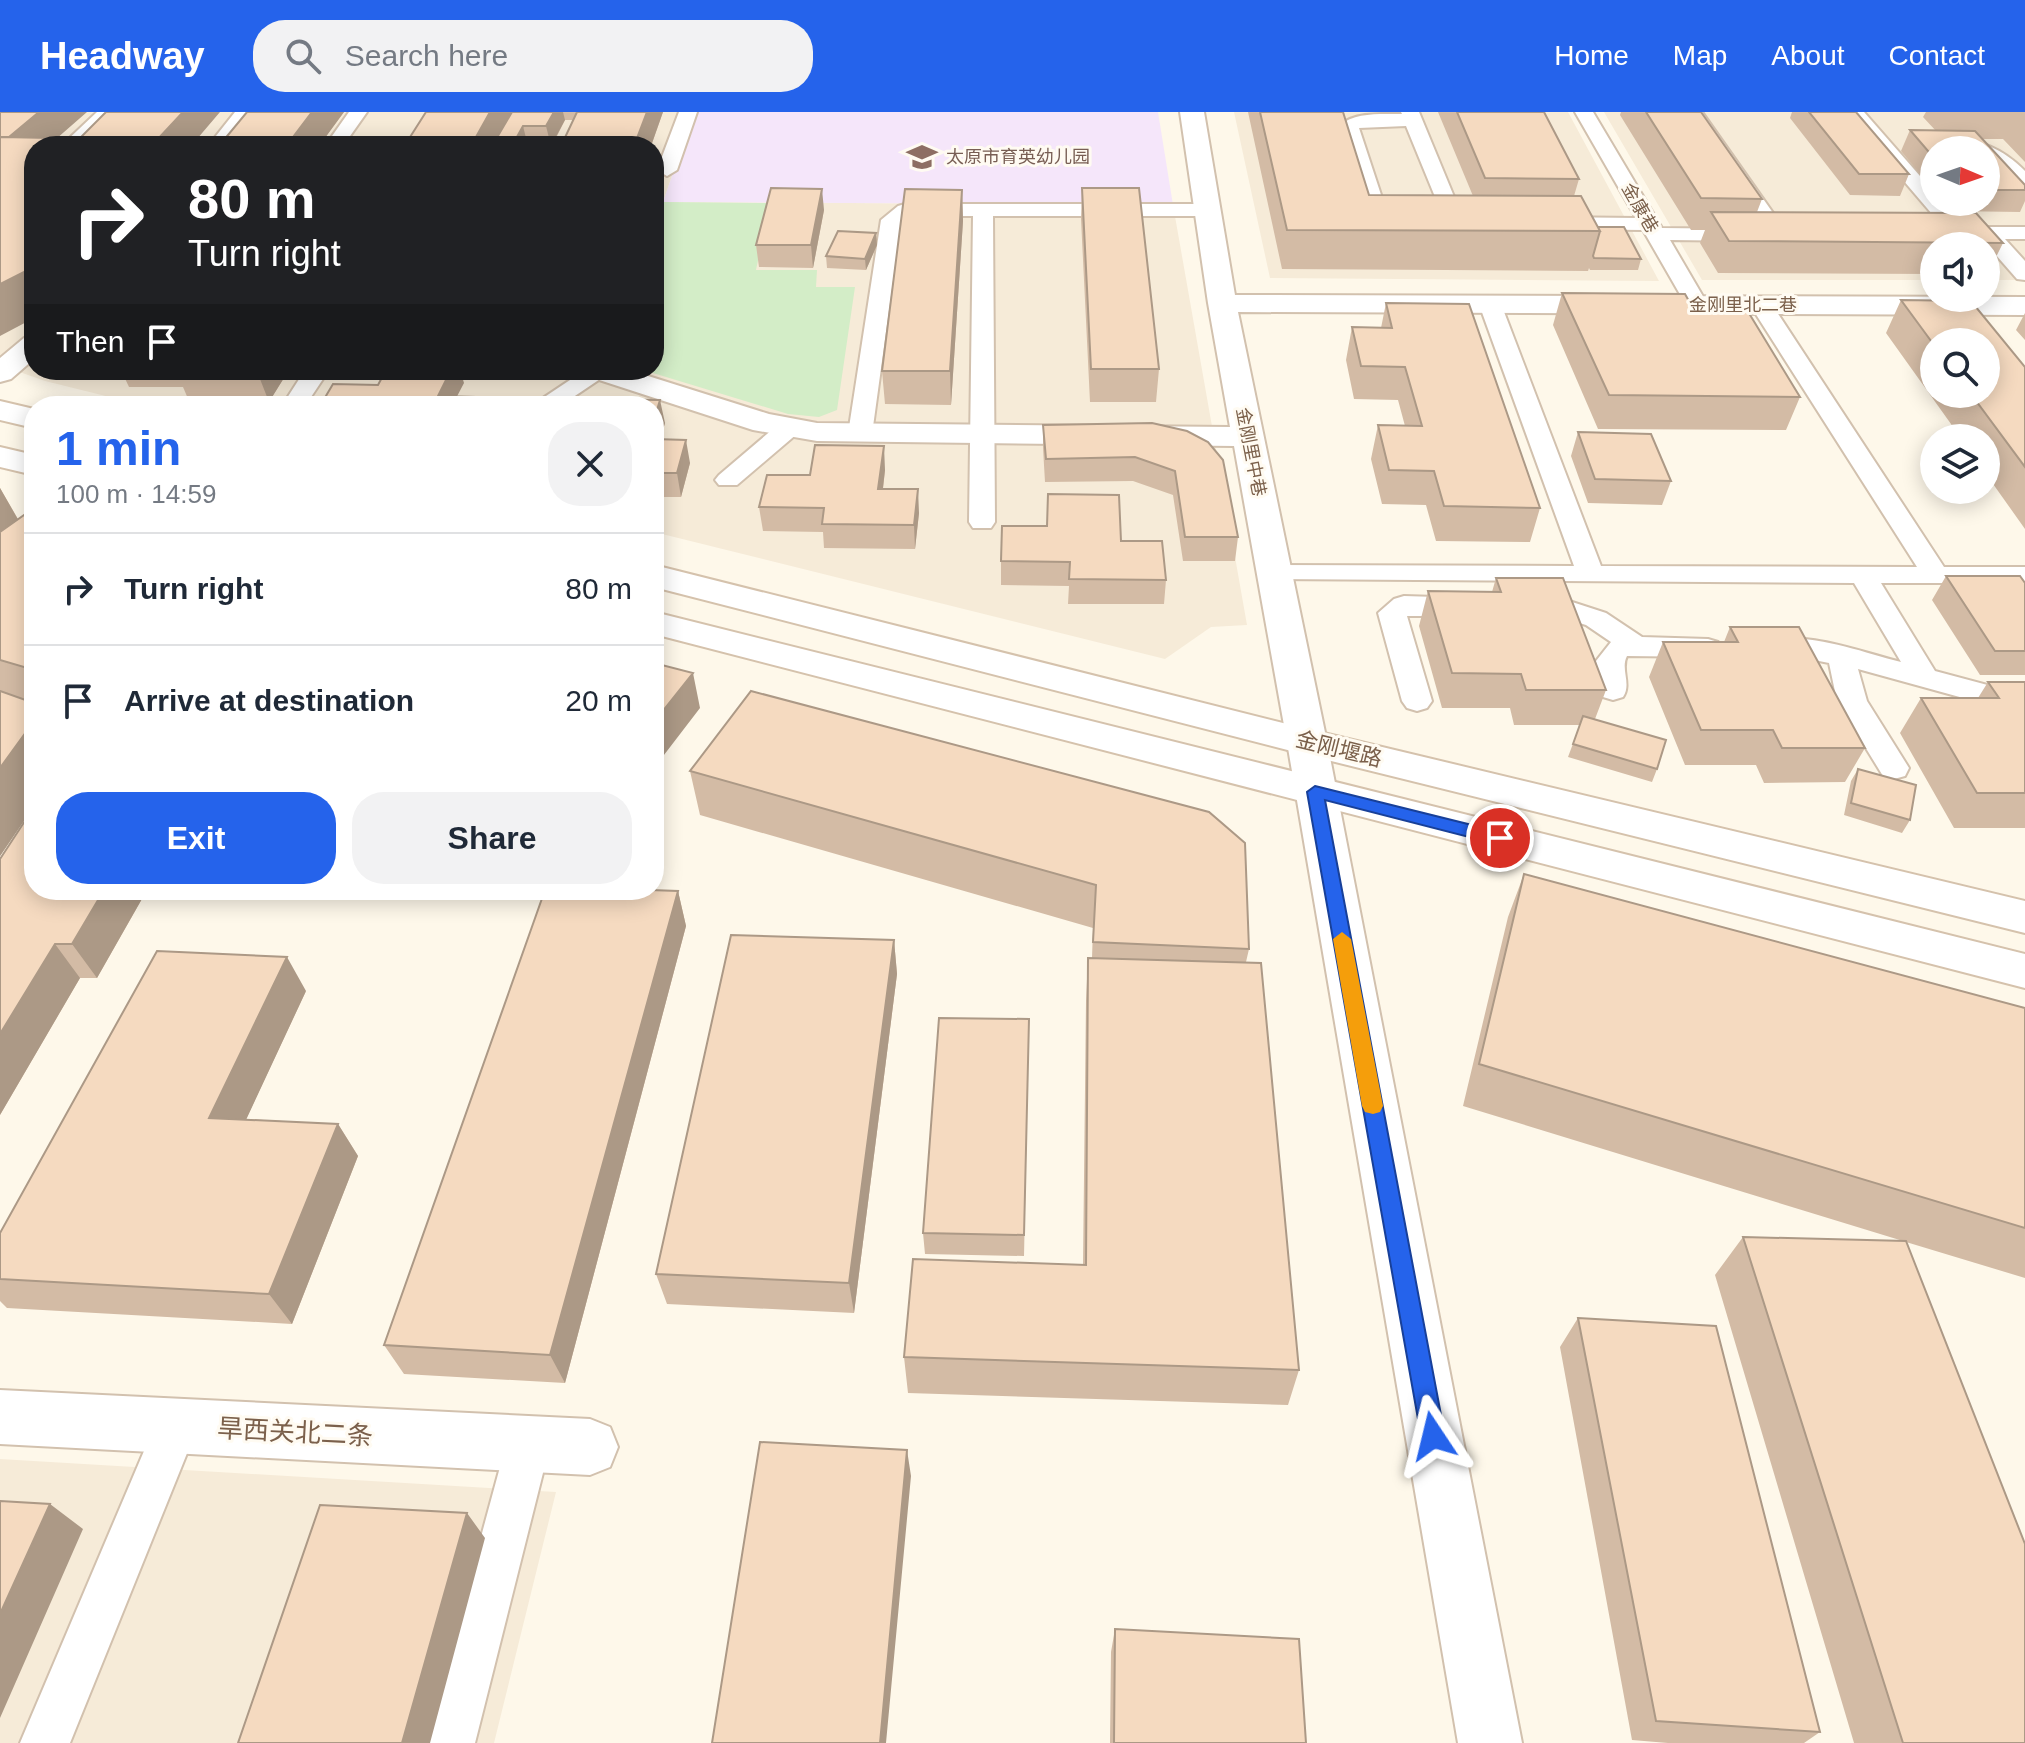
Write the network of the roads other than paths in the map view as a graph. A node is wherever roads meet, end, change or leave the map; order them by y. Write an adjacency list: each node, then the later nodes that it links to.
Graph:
1 (108, 112): 10 (lane)
2 (245, 112): 11 (lane)
3 (358, 112): 12 (lane)
4 (688, 112): 14 (lane)
5 (1192, 112): 17 (street, 金刚里中巷)
6 (1584, 112): 22 (lane, 金康巷)
7 (1693, 112): 21 (lane)
8 (1854, 112): 13 (lane)
9 (1412, 116): 18 (lane); 18 (lane)
10 (81, 136)
11 (225, 136)
12 (341, 136)
13 (1881, 143): 15 (lane); 23 (lane)
14 (667, 170)
15 (2025, 182)
16 (983, 210): 17 (lane); 46 (lane); 47 (lane)
17 (1207, 210): 29 (street, 金刚里中巷)
18 (1439, 222): 19 (lane)
19 (1484, 222)
20 (1529, 223): 22 (lane)
21 (1785, 228): 22 (lane); 24 (lane)
22 (1652, 229): 31 (lane, 金康巷)
23 (1958, 232)
24 (1818, 233)
25 (2000, 233): 26 (lane)
26 (2025, 233)
27 (2000, 246): 28 (lane)
28 (2025, 274)
29 (1222, 303): 30 (street, 金刚里北二巷); 48 (street, 金刚里中巷)
30 (1490, 304): 31 (street, 金刚里北二巷); 54 (lane)
31 (1697, 305): 32 (street, 金刚里北二巷)
32 (1761, 305): 33 (street, 金刚里北二巷); 56 (lane)
33 (1920, 305)
34 (2000, 306): 35 (street, 金刚里北二巷)
35 (2025, 306)
36 (1952, 312): 37 (lane)
37 (1965, 328)
38 (24, 353): 39 (street)
39 (0, 373)
40 (583, 380): 42 (lane)
41 (630, 380): 45 (street)
42 (559, 396)
43 (0, 410): 44 (street)
44 (24, 416)
45 (789, 428): 46 (street); 51 (lane)
46 (860, 434): 47 (street)
47 (983, 435): 48 (street); 52 (lane)
48 (1247, 437): 53 (street, 金刚里中巷)
49 (0, 457): 50 (street)
50 (24, 463)
51 (728, 480)
52 (982, 522)
53 (1274, 573): 54 (lane); 66 (street, 金刚里中巷)
54 (1591, 574): 55 (lane)
55 (1863, 575): 56 (lane); 62 (lane)
56 (1936, 575): 57 (lane)
57 (2025, 575)
58 (664, 579): 66 (street, 金刚堰路)
59 (664, 626): 68 (street)
60 (1634, 645): 61 (lane); 63 (lane); 64 (lane)
61 (1844, 656): 62 (lane); 67 (lane)
62 (1926, 680): 65 (lane)
63 (1613, 690)
64 (1417, 701)
65 (2025, 705)
66 (1307, 742): 68 (street, 金刚里中巷); 69 (street, 金刚堰路)
67 (1894, 768)
68 (1315, 792): 70 (street); 77 (street, 金刚里中巷)
69 (2025, 917)
70 (2025, 971)
71 (0, 1417): 72 (street, 旱西关北二条)
72 (176, 1426): 73 (street, 旱西关北二条); 75 (lane)
73 (528, 1445): 74 (street, 旱西关北二条); 76 (lane)
74 (590, 1447)
75 (45, 1743)
76 (450, 1743)
77 (1490, 1743)

